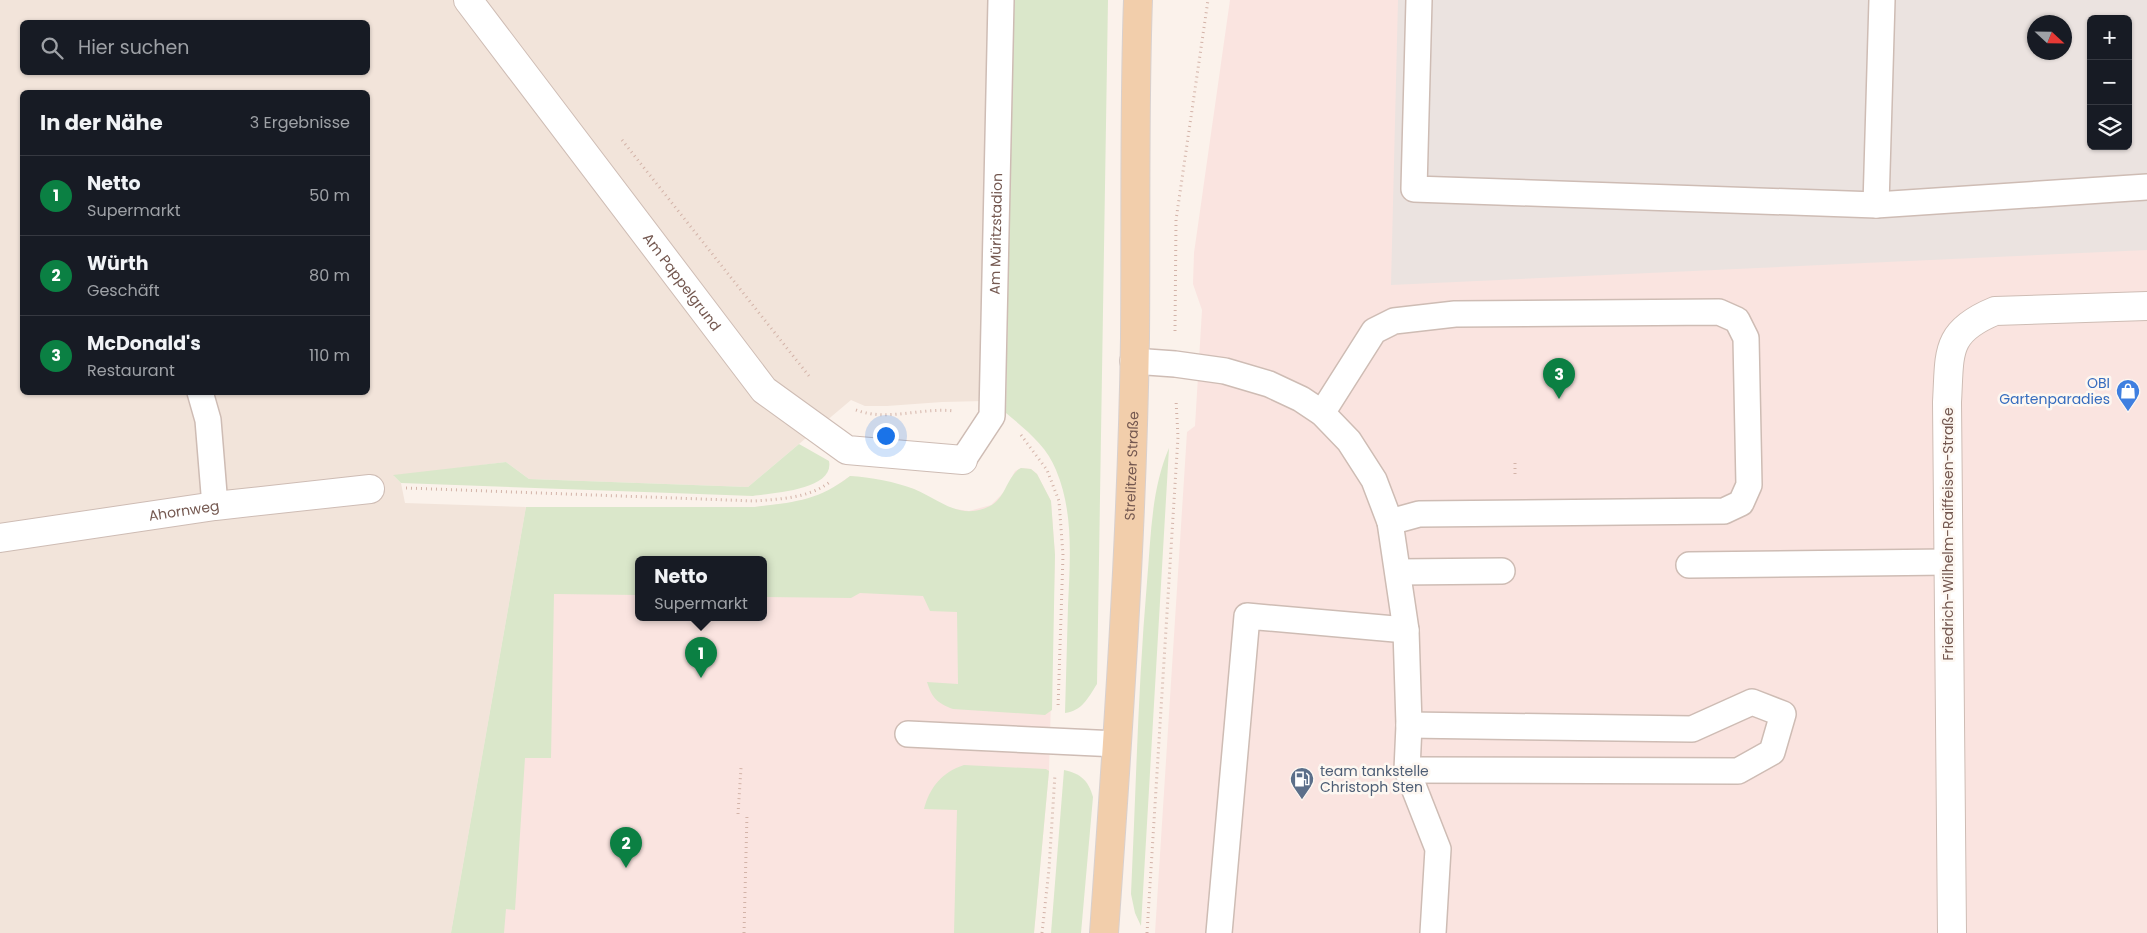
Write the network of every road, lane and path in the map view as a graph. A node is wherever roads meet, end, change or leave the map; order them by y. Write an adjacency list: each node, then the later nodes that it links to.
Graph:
1 (468, 0): 19 (street, Am Pappelgrund)
2 (1000, 0): 18 (lane, Am Müritzstadion)
3 (1138, 0): 11 (main road, Strelitzer Straße)
4 (1208, 0): 12 (path)
5 (1419, 0): 9 (lane)
6 (1882, 0): 9 (lane)
7 (616, 132): 13 (path)
8 (2147, 187): 9 (lane)
9 (1876, 204)
10 (2147, 306): 25 (street, Friedrich-Wilhelm-Raiffeisen-Straße)
11 (1134, 361): 12 (lane); 33 (main road, Strelitzer Straße)
12 (1175, 364): 17 (lane); 41 (path)
13 (812, 380)
14 (201, 395): 22 (lane)
15 (853, 409): 16 (path)
16 (861, 412): 18 (path); 19 (path)
17 (1322, 413): 23 (lane); 23 (lane)
18 (992, 416): 20 (lane); 32 (path)
19 (847, 450): 20 (street); 21 (path)
20 (963, 460)
21 (370, 489): 22 (street, Ahornweg)
22 (215, 506): 24 (street, Ahornweg)
23 (1390, 522): 28 (lane)
24 (0, 538)
25 (1948, 562): 26 (lane); 44 (street, Friedrich-Wilhelm-Raiffeisen-Straße)
26 (1689, 565)
27 (1502, 571): 28 (lane)
28 (1399, 572): 29 (lane)
29 (1406, 630): 30 (lane); 42 (lane)
30 (1409, 725): 35 (lane); 35 (lane)
31 (908, 734): 32 (lane)
32 (1056, 742): 33 (lane); 39 (path)
33 (1117, 744): 40 (main road, Strelitzer Straße)
34 (740, 768): 36 (path)
35 (1407, 770): 43 (lane)
36 (738, 814)
37 (747, 814): 38 (path)
38 (744, 933)
39 (1042, 933)
40 (1104, 933)
41 (1147, 933)
42 (1219, 933)
43 (1433, 933)
44 (1952, 933)

